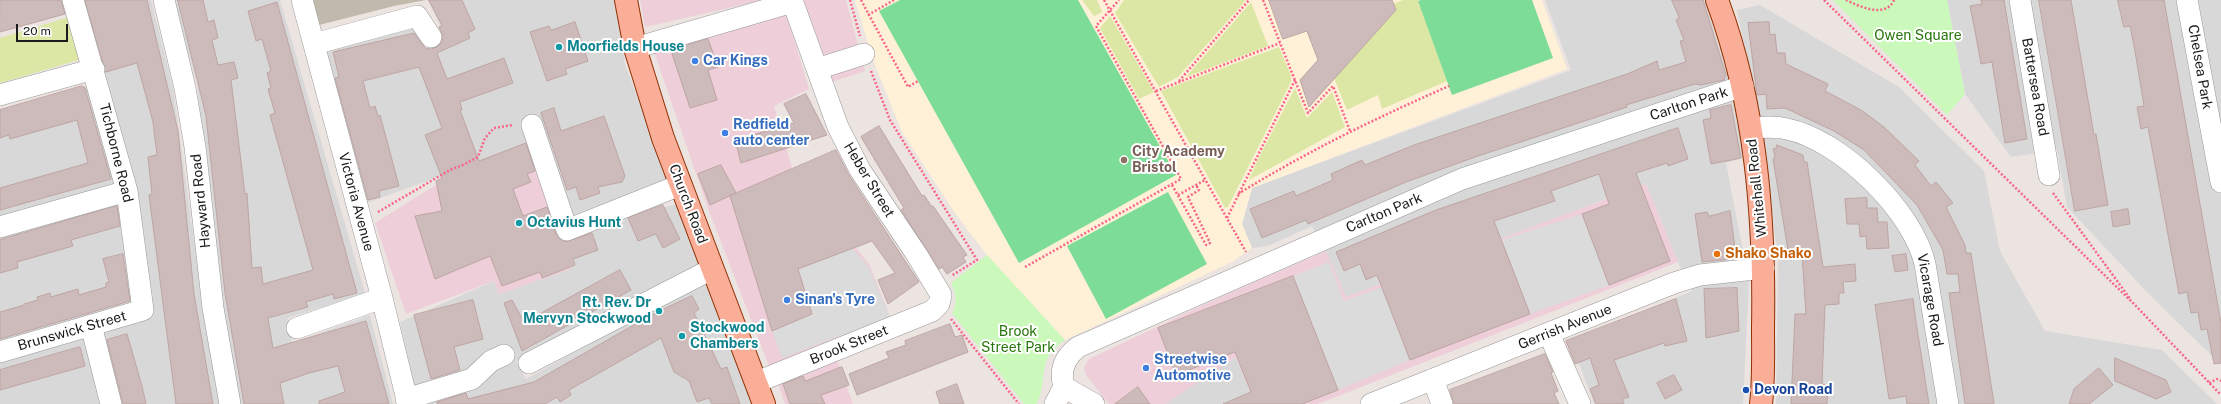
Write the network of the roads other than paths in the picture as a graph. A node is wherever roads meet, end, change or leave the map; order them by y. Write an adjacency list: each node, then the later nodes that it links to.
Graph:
1 (73, 0): 13 (street, Tichborne Road)
2 (164, 0): 40 (street, Hayward Road)
3 (302, 0): 10 (street, Victoria Avenue)
4 (626, 0): 11 (main road, Church Road)
5 (1717, 0): 15 (main road, Whitehall Road)
6 (2020, 0): 19 (street, Battersea Road)
7 (2187, 0): 20 (street, Chelsea Park)
8 (792, 1): 11 (street, Heber Street); 14 (street, Heber Street)
9 (431, 37): 10 (street)
10 (314, 44): 27 (street, Victoria Avenue)
11 (635, 48): 21 (main road, Church Road)
12 (864, 54): 14 (street)
13 (94, 69): 16 (street); 22 (street, Tichborne Road)
14 (817, 69): 26 (street, Heber Street)
15 (1742, 86): 18 (main road, Whitehall Road); 37 (street, Carlton Park)
16 (0, 95)
17 (532, 125): 21 (street)
18 (1750, 128): 24 (main road, Whitehall Road); 47 (street, Vicarage Road)
19 (2049, 175)
20 (2221, 182)
21 (680, 185): 25 (main road, Church Road)
22 (127, 191): 23 (street); 28 (street, Tichborne Road)
23 (0, 227)
24 (1764, 268): 31 (street, Gerrish Avenue); 46 (main road, Whitehall Road)
25 (712, 269): 34 (street); 36 (main road, Church Road)
26 (938, 295): 36 (street, Brook Street)
27 (382, 298): 30 (street); 38 (street, Victoria Avenue)
28 (143, 310): 29 (street, Brunswick Street)
29 (91, 325): 32 (street, Brunswick Street); 39 (street)
30 (297, 328)
31 (1549, 334): 35 (street, Gerrish Avenue); 45 (street)
32 (0, 352)
33 (504, 356): 38 (street)
34 (529, 363)
35 (1432, 379): 43 (street, Gerrish Avenue); 44 (street)
36 (757, 382): 41 (main road, Church Road)
37 (1059, 395): 42 (street)
38 (407, 401)
39 (111, 404)
40 (230, 404)
41 (764, 404)
42 (1094, 404)
43 (1371, 404)
44 (1442, 404)
45 (1580, 404)
46 (1761, 404)
47 (1948, 404)

